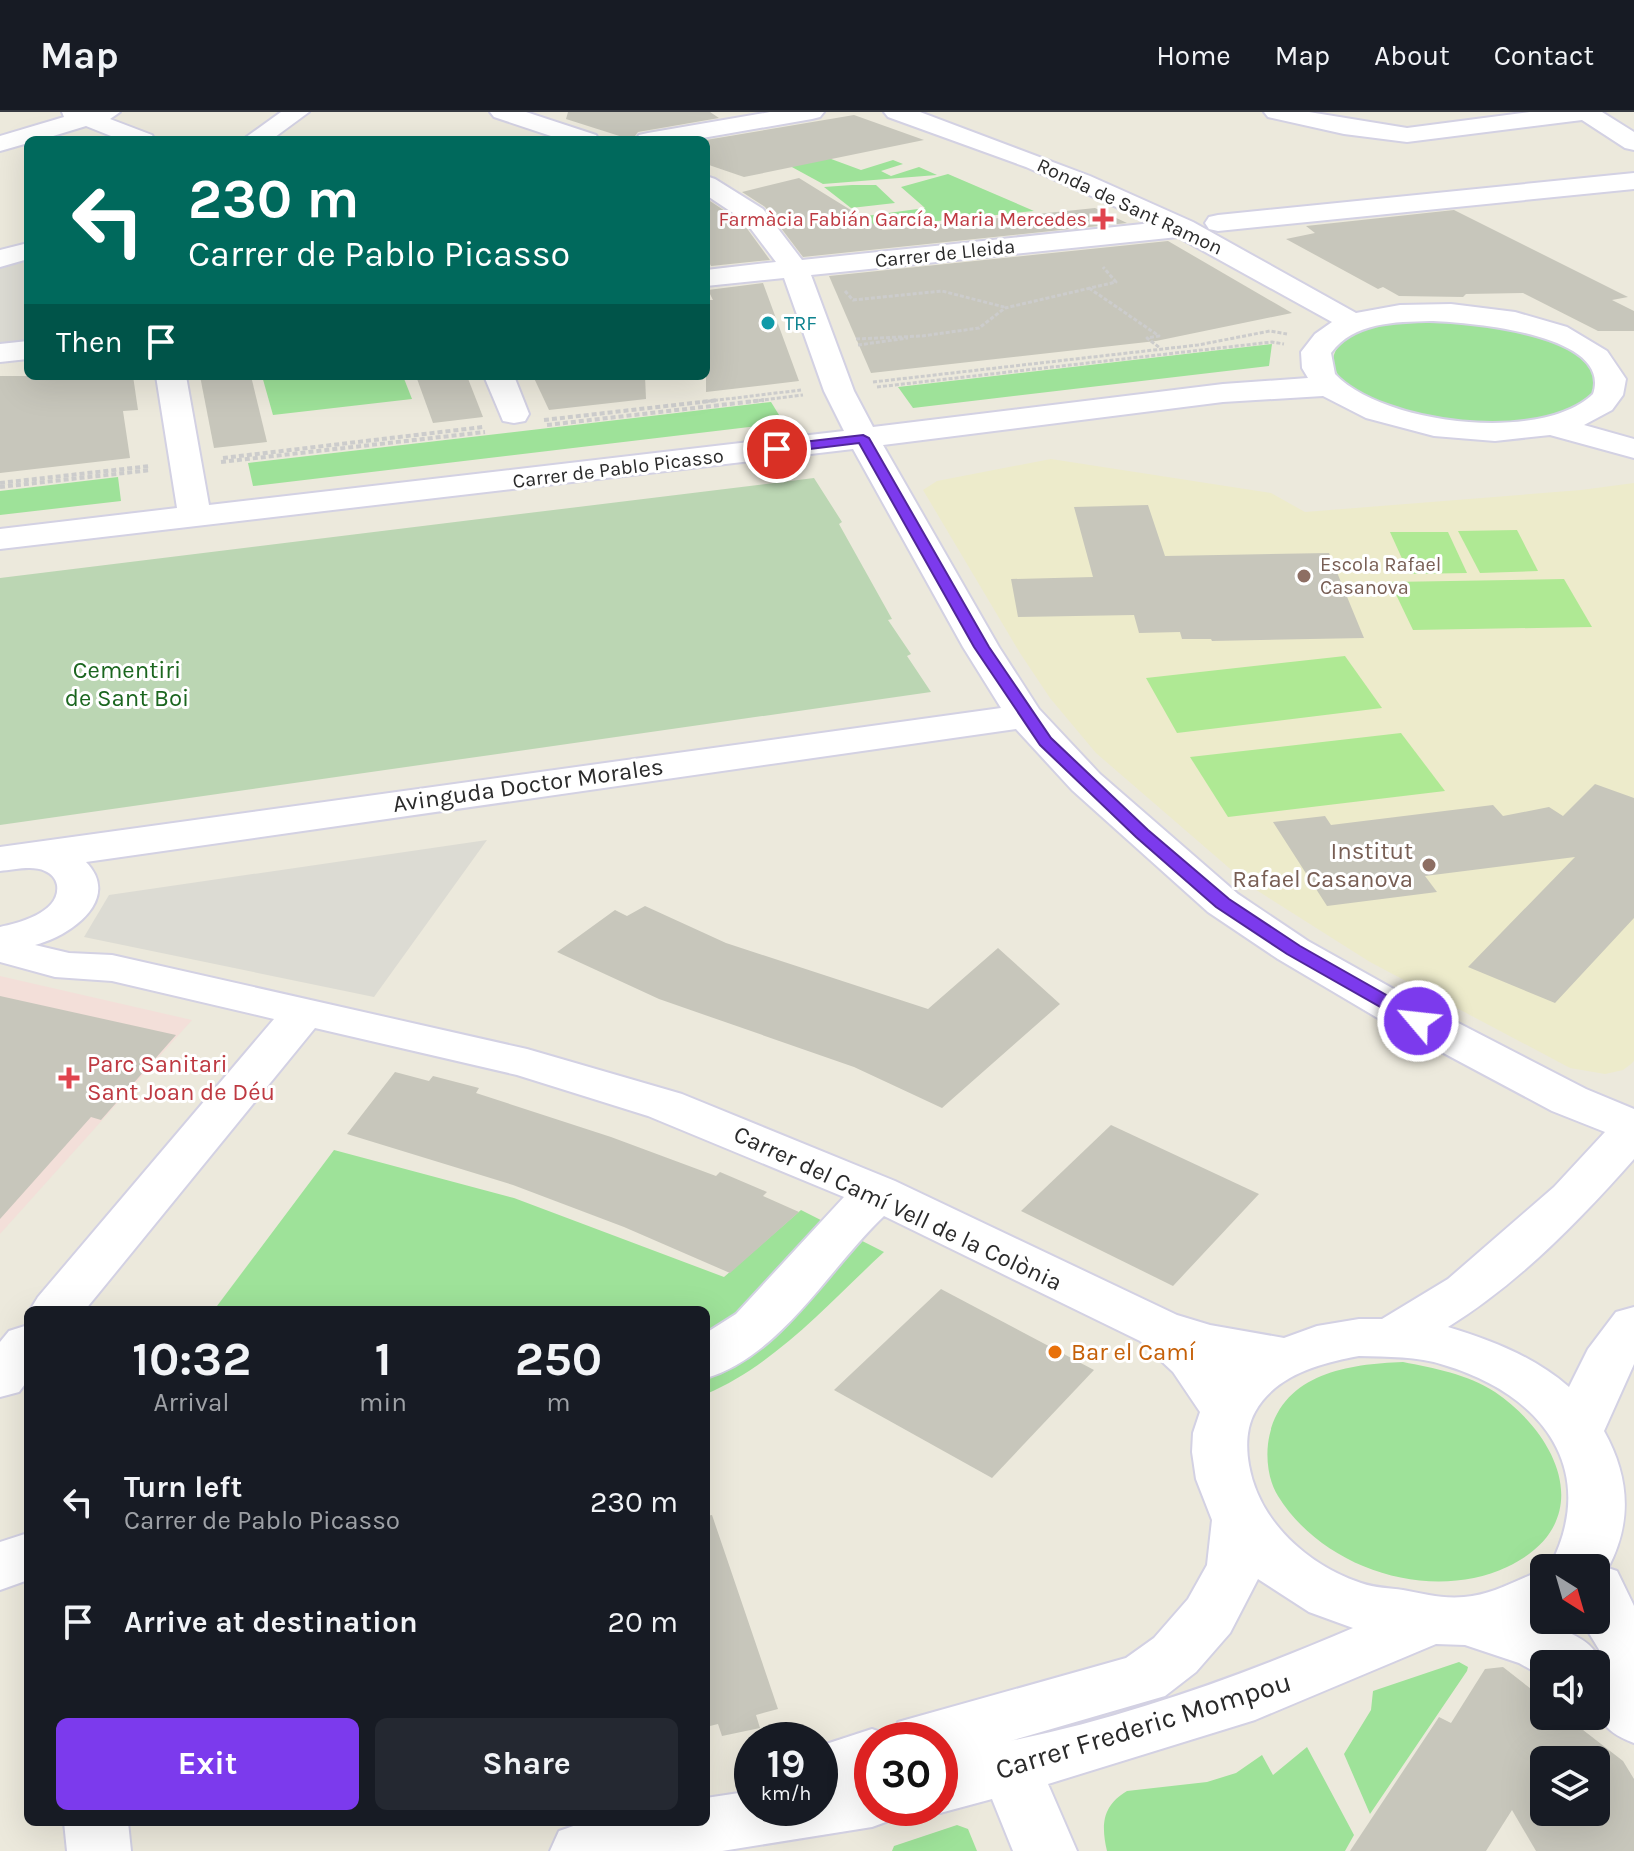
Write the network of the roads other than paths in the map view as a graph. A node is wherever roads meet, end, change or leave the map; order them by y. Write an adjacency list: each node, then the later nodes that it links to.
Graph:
1 (297, 112): 10 (street)
2 (502, 112): 11 (street)
3 (812, 112): 12 (street)
4 (896, 112): 19 (street, Ronda de Sant Ramon)
5 (945, 112): 18 (street, Ronda de Sant Ramon)
6 (1276, 112): 7 (street)
7 (1586, 112): 13 (street)
8 (89, 114): 9 (street); 14 (street)
9 (135, 136)
10 (260, 136)
11 (575, 136)
12 (671, 136)
13 (1634, 143)
14 (0, 144)
15 (1623, 182): 17 (street); 18 (street)
16 (710, 187): 22 (street)
17 (1634, 210)
18 (1218, 223): 24 (street, Ronda de Sant Ramon)
19 (1184, 228): 22 (street, Carrer de Lleida); 25 (street, Ronda de Sant Ramon)
20 (24, 252): 21 (street)
21 (0, 259)
22 (795, 269): 23 (street, Carrer de Lleida); 37 (street)
23 (710, 278)
24 (1393, 315): 25 (street, Ronda de Sant Ramon); 28 (street, Ronda de Sant Ramon)
25 (1352, 324): 32 (street, Ronda de Sant Ramon)
26 (1619, 348): 28 (street)
27 (24, 350): 29 (street)
28 (1588, 350): 33 (street, Ronda de Sant Ramon)
29 (0, 353)
30 (172, 380): 39 (street)
31 (501, 380): 34 (street)
32 (1330, 386): 35 (street); 37 (street, Carrer de Pablo Picasso)
33 (1595, 408): 35 (street); 36 (street)
34 (514, 414)
35 (1549, 425): 38 (street)
36 (1634, 429)
37 (863, 438): 39 (street, Carrer de Pablo Picasso); 41 (street)
38 (1634, 449)
39 (195, 517): 40 (street, Carrer de Pablo Picasso)
40 (0, 539)
41 (1025, 716): 42 (street, Avinguda Doctor Morales); 47 (street)
42 (15, 858): 43 (street)
43 (61, 919): 44 (street, Carrer del Camí Vell de la Colònia); 45 (street, Carrer del Camí Vell de la Colònia)
44 (0, 943): 45 (street, Carrer del Camí Vell de la Colònia)
45 (112, 968): 46 (street, Carrer del Camí Vell de la Colònia)
46 (304, 1012): 48 (street, Carrer del Camí Vell de la Colònia); 49 (street)
47 (1634, 1128): 53 (street)
48 (878, 1193): 51 (street, Carrer del Camí Vell de la Colònia); 52 (street)
49 (59, 1306)
50 (1634, 1325): 59 (street)
51 (1158, 1328): 56 (street); 58 (street, Carrer del Camí Vell de la Colònia)
52 (730, 1331): 55 (street)
53 (1391, 1338): 56 (street); 59 (street)
54 (24, 1349): 57 (street)
55 (710, 1354)
56 (1286, 1357): 58 (street)
57 (0, 1378)
58 (1227, 1409): 60 (street)
59 (1577, 1430): 61 (street)
60 (1239, 1522): 66 (street); 71 (street, Carrer Frederic Mompou)
61 (1584, 1554)
62 (24, 1557): 63 (street)
63 (0, 1567)
64 (1530, 1592): 66 (street, Carrer Frederic Mompou)
65 (1610, 1618): 68 (street)
66 (1449, 1620): 67 (street); 72 (street, Carrer Frederic Mompou)
67 (1547, 1650)
68 (1634, 1656)
69 (1610, 1691): 70 (street)
70 (1634, 1717)
71 (958, 1729)
72 (1010, 1767): 73 (street, Carrer Frederic Mompou); 83 (street)
73 (958, 1781)
74 (854, 1802): 77 (street)
75 (734, 1803): 76 (street)
76 (710, 1812)
77 (710, 1822)
78 (96, 1826): 81 (street)
79 (684, 1826): 80 (street)
80 (662, 1829): 82 (street)
81 (99, 1851)
82 (582, 1851)
83 (1045, 1851)

